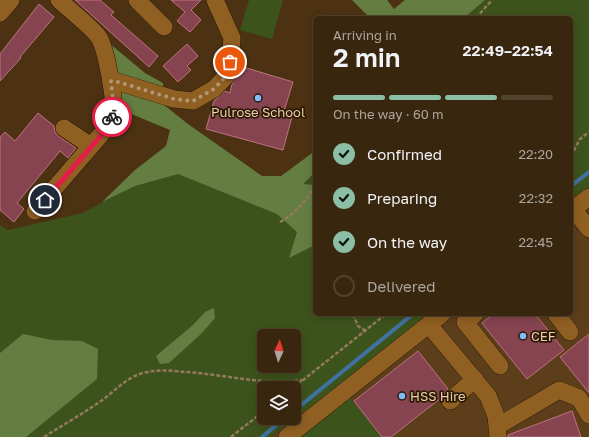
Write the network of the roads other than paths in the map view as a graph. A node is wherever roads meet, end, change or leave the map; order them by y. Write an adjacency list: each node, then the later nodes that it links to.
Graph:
1 (60, 0): 5 (street)
2 (137, 0): 4 (street)
3 (215, 0): 5 (street)
4 (164, 27)
5 (111, 81): 7 (street)
6 (64, 128): 7 (street)
7 (91, 146): 10 (street)
8 (589, 197): 9 (street)
9 (573, 209)
10 (35, 211)
11 (573, 211): 12 (street)
12 (589, 229)
13 (472, 316): 17 (street)
14 (558, 316): 16 (street)
15 (435, 319): 18 (street); 22 (street)
16 (570, 332)
17 (500, 366)
18 (475, 379): 19 (street); 21 (street)
19 (450, 401)
20 (589, 415): 21 (street)
21 (498, 432)
22 (292, 433)

